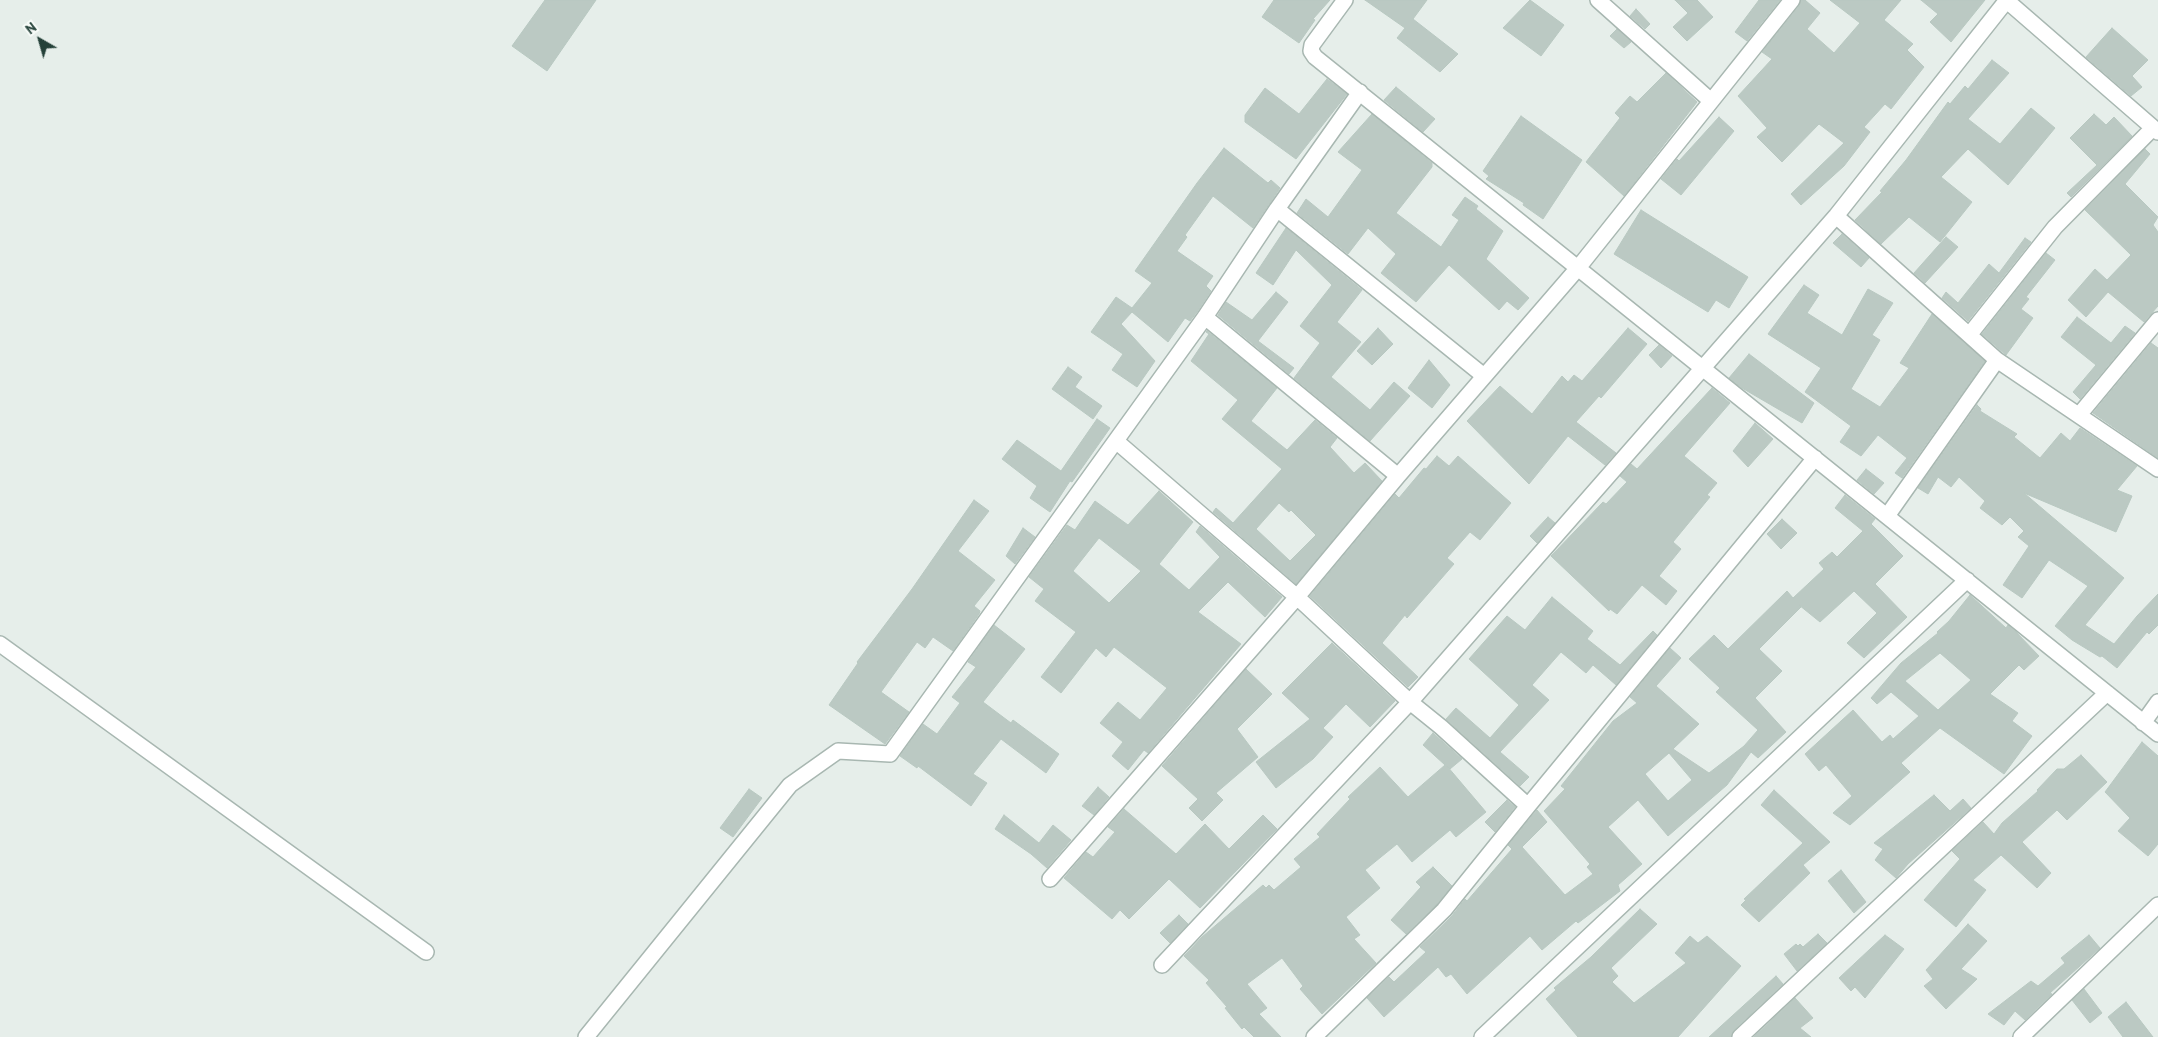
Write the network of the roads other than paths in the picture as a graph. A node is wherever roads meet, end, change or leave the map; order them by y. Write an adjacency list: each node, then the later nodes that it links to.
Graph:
1 (1345, 0): 5 (street)
2 (1598, 0): 6 (street)
3 (1792, 0): 6 (street)
4 (2007, 0): 7 (street); 9 (street)
5 (1360, 92): 8 (street); 10 (street)
6 (1711, 101): 10 (street)
7 (2156, 130): 13 (street)
8 (1277, 209): 11 (street); 16 (street)
9 (1836, 216): 13 (street); 15 (street)
10 (1578, 268): 15 (street); 16 (street)
11 (1205, 317): 18 (street); 21 (street)
12 (2158, 320): 17 (street)
13 (1970, 334): 14 (street)
14 (1997, 360): 17 (street); 22 (street)
15 (1703, 368): 19 (street); 27 (street)
16 (1484, 376): 21 (street)
17 (2079, 415): 20 (street)
18 (1116, 441): 24 (street); 36 (street)
19 (1815, 458): 22 (street); 31 (street)
20 (2158, 470)
21 (1398, 476): 24 (street)
22 (1887, 516): 23 (street)
23 (1967, 580): 26 (street); 38 (street)
24 (1297, 597): 27 (street); 32 (street)
25 (0, 644): 34 (street)
26 (2106, 693): 29 (street); 39 (street)
27 (1410, 702): 31 (street); 35 (street)
28 (2158, 702): 29 (street)
29 (2143, 722): 30 (street)
30 (2158, 734)
31 (1528, 806): 37 (street)
32 (1050, 879)
33 (2158, 905): 40 (street)
34 (426, 952)
35 (1162, 965)
36 (586, 1037)
37 (1314, 1037)
38 (1482, 1037)
39 (1740, 1037)
40 (2021, 1037)

